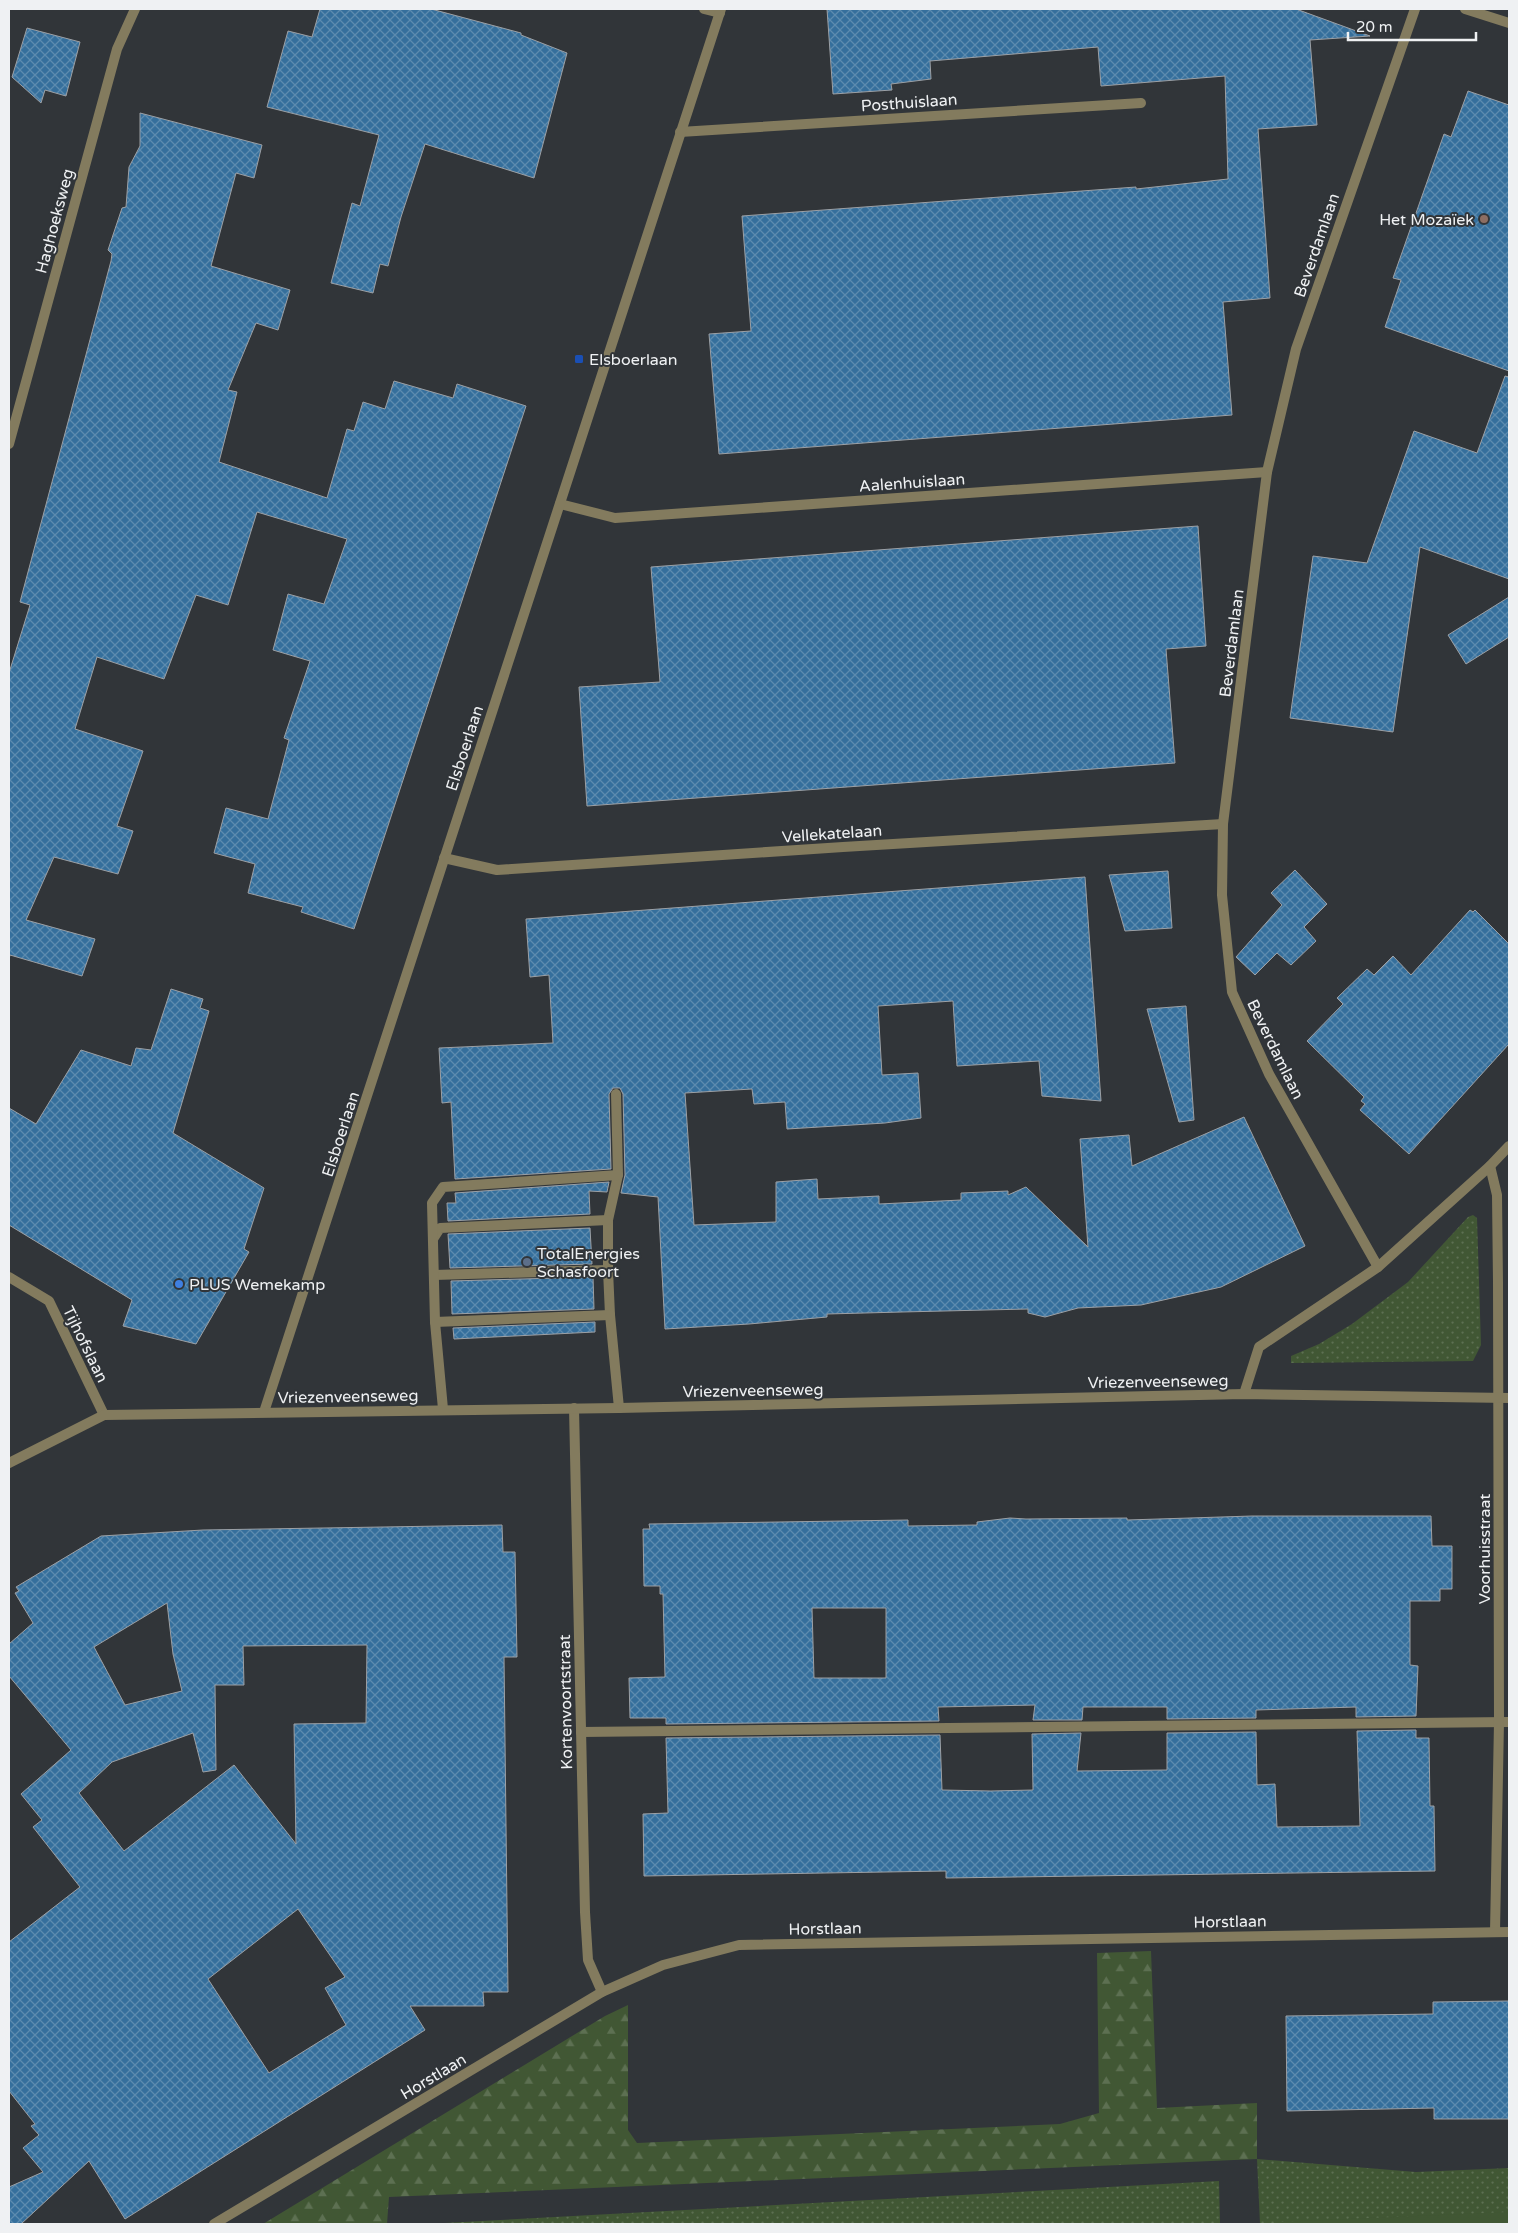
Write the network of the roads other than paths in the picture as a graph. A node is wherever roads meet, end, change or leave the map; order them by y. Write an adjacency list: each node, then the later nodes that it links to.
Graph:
1 (135, 9): 9 (street, Haghoeksweg)
2 (704, 9): 5 (street)
3 (1415, 9): 10 (street, Beverdamlaan)
4 (1465, 9): 6 (street)
5 (721, 11): 8 (street, Elsboerlaan)
6 (1509, 24)
7 (1141, 103): 8 (street, Posthuislaan)
8 (680, 132): 11 (street, Elsboerlaan)
9 (9, 444)
10 (1267, 472): 11 (street, Aalenhuislaan); 12 (street, Beverdamlaan)
11 (560, 504): 13 (street, Elsboerlaan)
12 (1223, 824): 13 (street, Vellekatelaan); 20 (street, Beverdamlaan)
13 (444, 858): 32 (street, Elsboerlaan)
14 (616, 1094): 17 (street)
15 (1509, 1146): 16 (street)
16 (1490, 1166): 20 (street); 28 (street, Voorhuisstraat)
17 (618, 1175): 18 (street); 19 (street)
18 (608, 1220): 19 (street); 21 (street)
19 (432, 1239): 22 (street)
20 (1378, 1268): 26 (street)
21 (608, 1270): 22 (street); 24 (street)
22 (434, 1275): 25 (street)
23 (9, 1277): 33 (street, Tijhofslaan)
24 (610, 1315): 25 (street); 30 (street)
25 (435, 1322): 31 (street)
26 (1244, 1394): 28 (street, Vriezenveenseweg); 30 (street, Vriezenveenseweg)
27 (1509, 1398): 28 (street, Vriezenveenseweg)
28 (1498, 1399): 35 (street, Voorhuisstraat)
29 (574, 1408): 30 (street, Vriezenveenseweg); 31 (street, Vriezenveenseweg); 36 (street, Kortenvoortstraat)
30 (619, 1408)
31 (443, 1409): 32 (street, Vriezenveenseweg)
32 (264, 1412): 33 (street, Vriezenveenseweg)
33 (104, 1415): 34 (street, Vriezenveenseweg)
34 (9, 1463)
35 (1504, 1722): 36 (street); 37 (street, Voorhuisstraat)
36 (581, 1732): 39 (street, Kortenvoortstraat)
37 (1495, 1932): 38 (street, Horstlaan); 39 (street, Horstlaan)
38 (1509, 1932)
39 (602, 1992): 40 (street, Horstlaan)
40 (214, 2224)

